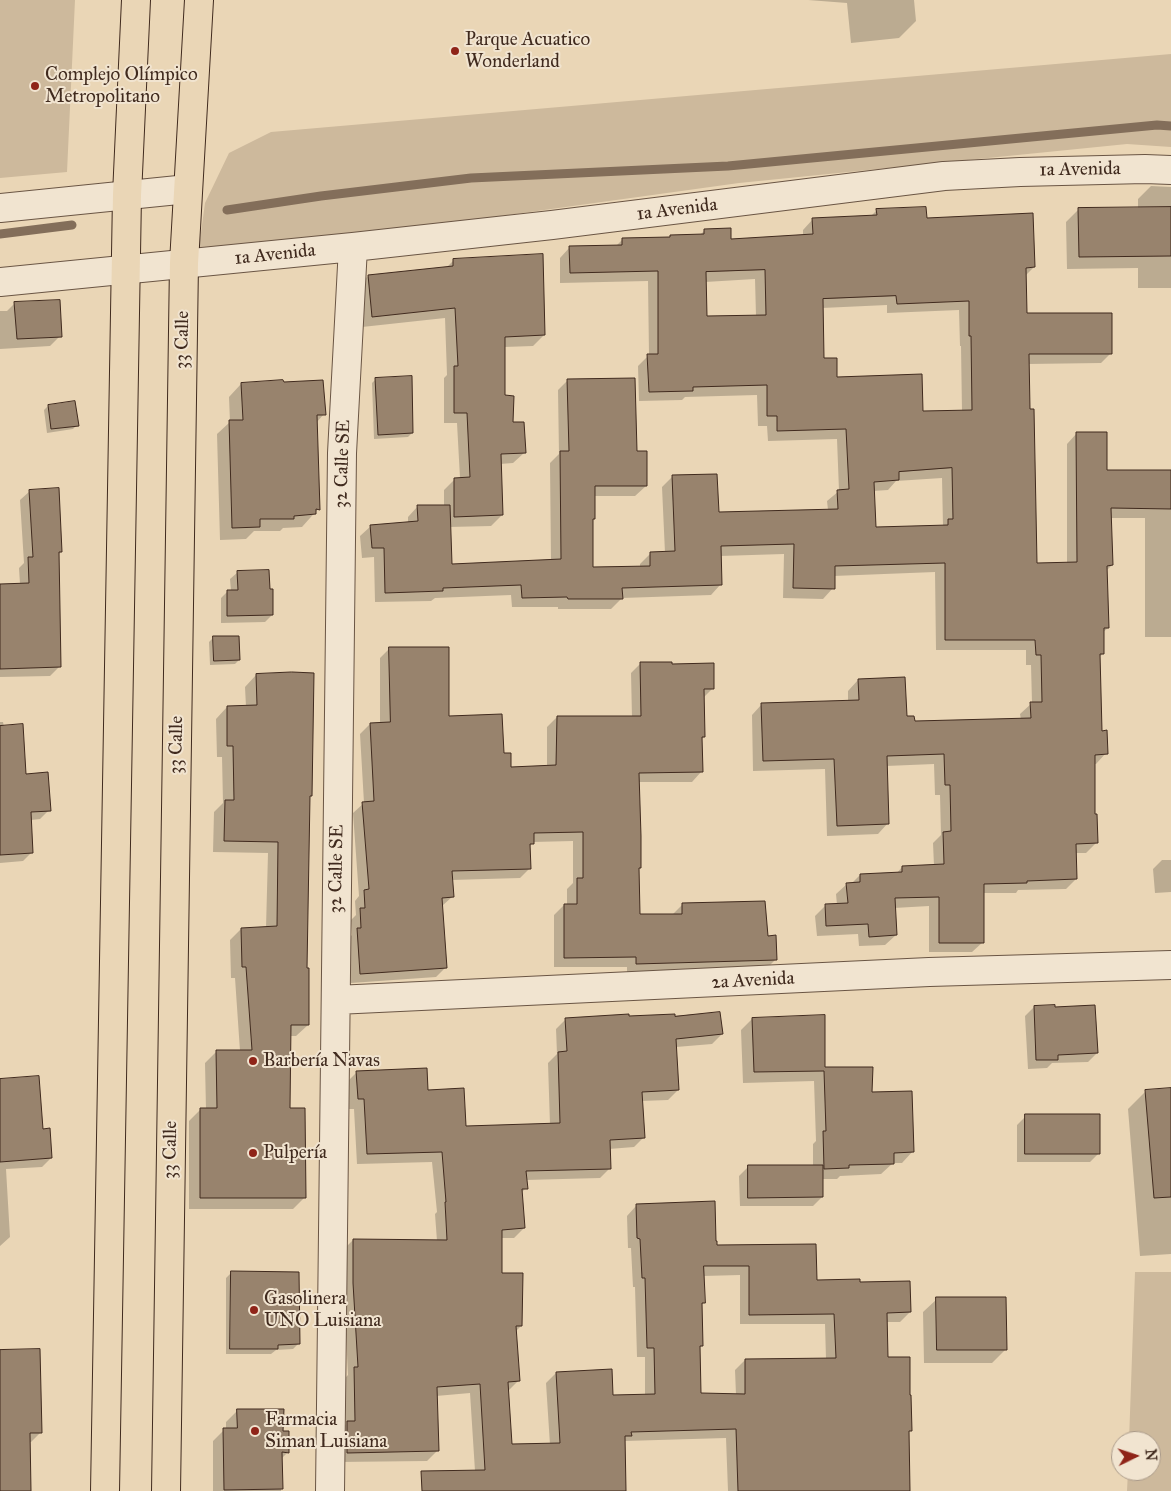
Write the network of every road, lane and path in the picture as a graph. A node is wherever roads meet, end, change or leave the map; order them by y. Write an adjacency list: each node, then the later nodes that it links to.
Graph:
1 (136, 0): 5 (main road)
2 (198, 0): 4 (main road, 33 Calle)
3 (1171, 170): 7 (street, 1a Avenida)
4 (188, 190): 5 (street); 8 (main road, 33 Calle)
5 (127, 195): 6 (street); 9 (main road)
6 (0, 208)
7 (353, 247): 8 (street, 1a Avenida); 12 (street, 32 Calle SE)
8 (184, 263): 9 (street, 1a Avenida); 14 (main road, 33 Calle)
9 (126, 269): 10 (street); 13 (main road)
10 (0, 282)
11 (1171, 965): 12 (street, 2a Avenida)
12 (336, 1000): 15 (street, 32 Calle SE)
13 (105, 1491)
14 (166, 1491)
15 (330, 1491)

